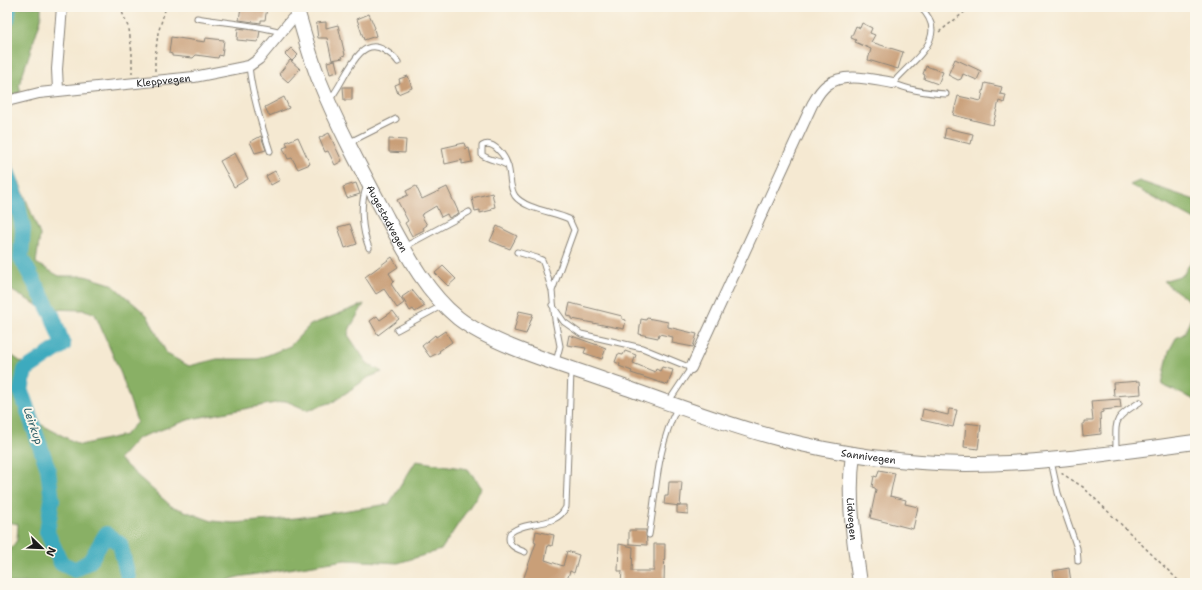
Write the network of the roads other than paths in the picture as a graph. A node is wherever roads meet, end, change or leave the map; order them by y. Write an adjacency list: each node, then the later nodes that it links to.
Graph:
1 (62, 7): 9 (street)
2 (920, 7): 8 (lane)
3 (298, 11): 5 (street, Kleppvegen); 12 (main road, Augestadvegen)
4 (197, 18): 5 (lane)
5 (281, 32): 7 (street, Kleppvegen)
6 (398, 62): 12 (lane)
7 (249, 66): 9 (street, Kleppvegen); 15 (lane)
8 (894, 83): 10 (lane); 28 (street)
9 (58, 90): 11 (street, Kleppvegen)
10 (946, 94)
11 (7, 101)
12 (328, 101): 14 (main road, Augestadvegen)
13 (396, 118): 14 (lane)
14 (347, 143): 17 (main road, Augestadvegen)
15 (270, 151)
16 (508, 166): 16 (lane); 22 (lane)
17 (369, 184): 19 (lane); 20 (main road, Augestadvegen)
18 (469, 212): 20 (lane)
19 (369, 248)
20 (404, 248): 23 (main road, Augestadvegen)
21 (517, 252): 22 (lane)
22 (552, 291): 24 (lane)
23 (444, 304): 25 (lane); 26 (main road, Augestadvegen)
24 (552, 305): 26 (lane); 28 (lane)
25 (397, 330)
26 (556, 362): 27 (main road, Sannivegen)
27 (571, 368): 30 (main road, Sannivegen); 36 (lane)
28 (691, 368): 30 (lane)
29 (1140, 402): 32 (lane)
30 (673, 405): 33 (main road, Sannivegen); 35 (lane)
31 (1195, 442): 32 (main road, Sannivegen)
32 (1116, 452): 34 (main road, Sannivegen)
33 (853, 454): 34 (main road, Sannivegen); 38 (main road, Lidvegen)
34 (1052, 466): 37 (lane)
35 (649, 535)
36 (525, 552)
37 (1078, 561)
38 (860, 583)

